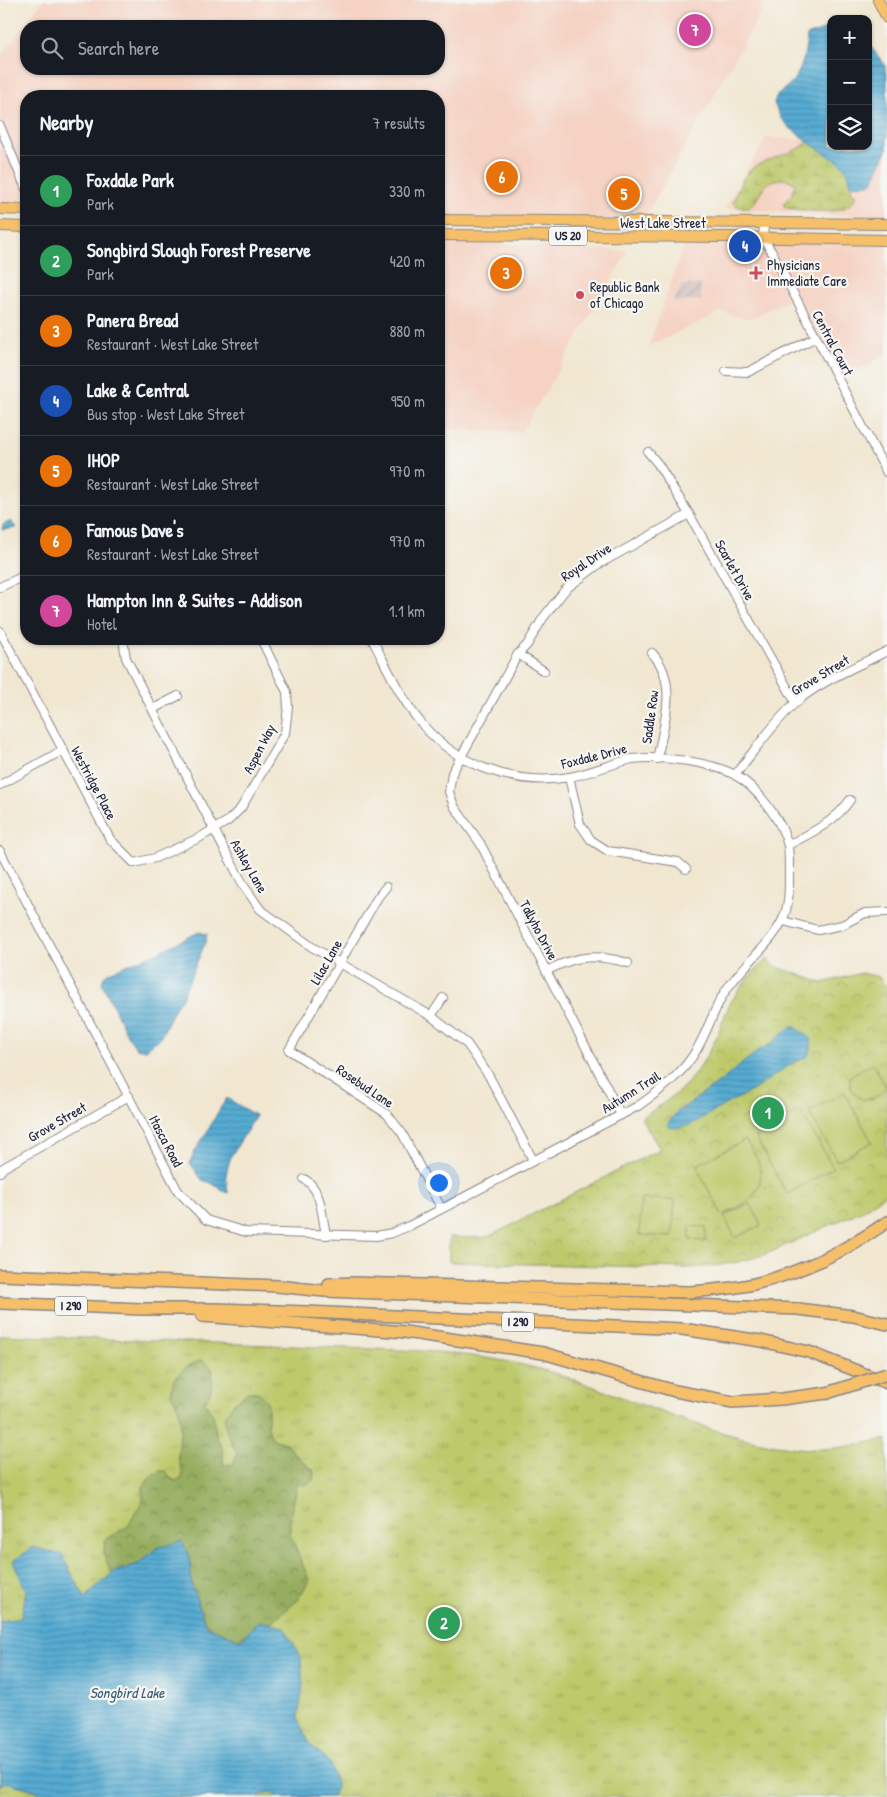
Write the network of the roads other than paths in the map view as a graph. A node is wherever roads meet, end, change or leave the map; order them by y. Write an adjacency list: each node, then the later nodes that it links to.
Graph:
1 (878, 0): 2 (main road)
2 (887, 18)
3 (0, 126): 4 (street)
4 (20, 174)
5 (0, 209): 6 (main road)
6 (20, 210)
7 (445, 220): 8 (main road, West Lake Street / US 20)
8 (764, 224): 9 (main road, West Lake Street / US 20); 13 (street)
9 (887, 224)
10 (0, 226): 11 (main road)
11 (20, 227)
12 (445, 235): 13 (main road, West Lake Street / US 20)
13 (762, 238): 14 (main road, West Lake Street / US 20); 15 (street, Central Court)
14 (887, 240)
15 (816, 337): 16 (street); 18 (street, Central Court)
16 (726, 370)
17 (648, 452): 19 (street, Scarlet Drive)
18 (887, 473)
19 (689, 514): 28 (street, Royal Drive); 31 (street, Scarlet Drive)
20 (20, 578): 21 (street)
21 (0, 587)
22 (0, 630): 33 (street, Westridge Place)
23 (124, 645): 32 (street, Ashley Lane)
24 (264, 645): 40 (street, Aspen Way)
25 (375, 645): 34 (street, Foxdale Drive)
26 (887, 651): 31 (street, Grove Street)
27 (652, 653): 35 (street, Saddle Row)
28 (518, 654): 29 (street); 34 (street, Royal Drive)
29 (544, 671)
30 (178, 696): 32 (street)
31 (796, 703): 36 (street, Grove Street)
32 (153, 709): 40 (street, Ashley Lane)
33 (63, 750): 38 (street); 40 (street, Westridge Place)
34 (461, 757): 37 (street, Foxdale Drive); 49 (street, Tallyho Drive)
35 (657, 759): 36 (street, Foxdale Drive); 37 (street, Foxdale Drive)
36 (735, 775): 41 (street, Foxdale Drive)
37 (569, 777): 43 (street)
38 (0, 785)
39 (850, 800): 41 (street)
40 (214, 829): 47 (street, Ashley Lane)
41 (788, 845): 46 (street, Autumn Trail)
42 (0, 851): 53 (street, Itasca Road)
43 (686, 869)
44 (386, 887): 47 (street, Lilac Lane)
45 (887, 912): 46 (street)
46 (783, 921): 54 (street, Autumn Trail)
47 (340, 963): 51 (street, Ashley Lane); 52 (street, Lilac Lane)
48 (628, 963): 49 (street)
49 (546, 971): 54 (street, Tallyho Drive)
50 (443, 998): 51 (street)
51 (432, 1016): 55 (street, Ashley Lane)
52 (289, 1050): 58 (street, Rosebud Lane)
53 (129, 1096): 56 (street, Grove Street); 60 (street, Itasca Road)
54 (621, 1115): 55 (street, Autumn Trail)
55 (533, 1160): 58 (street, Autumn Trail)
56 (1, 1168)
57 (304, 1179): 60 (street)
58 (442, 1208): 60 (street, Itasca Road)
59 (887, 1222): 62 (highway)
60 (326, 1235)
61 (0, 1275): 62 (highway, I 290)
62 (277, 1286): 65 (highway, I 290)
63 (0, 1303): 64 (highway, I 290)
64 (141, 1309): 66 (highway, bridge); 67 (highway, I 290)
65 (887, 1324)
66 (887, 1374)
67 (887, 1383)

